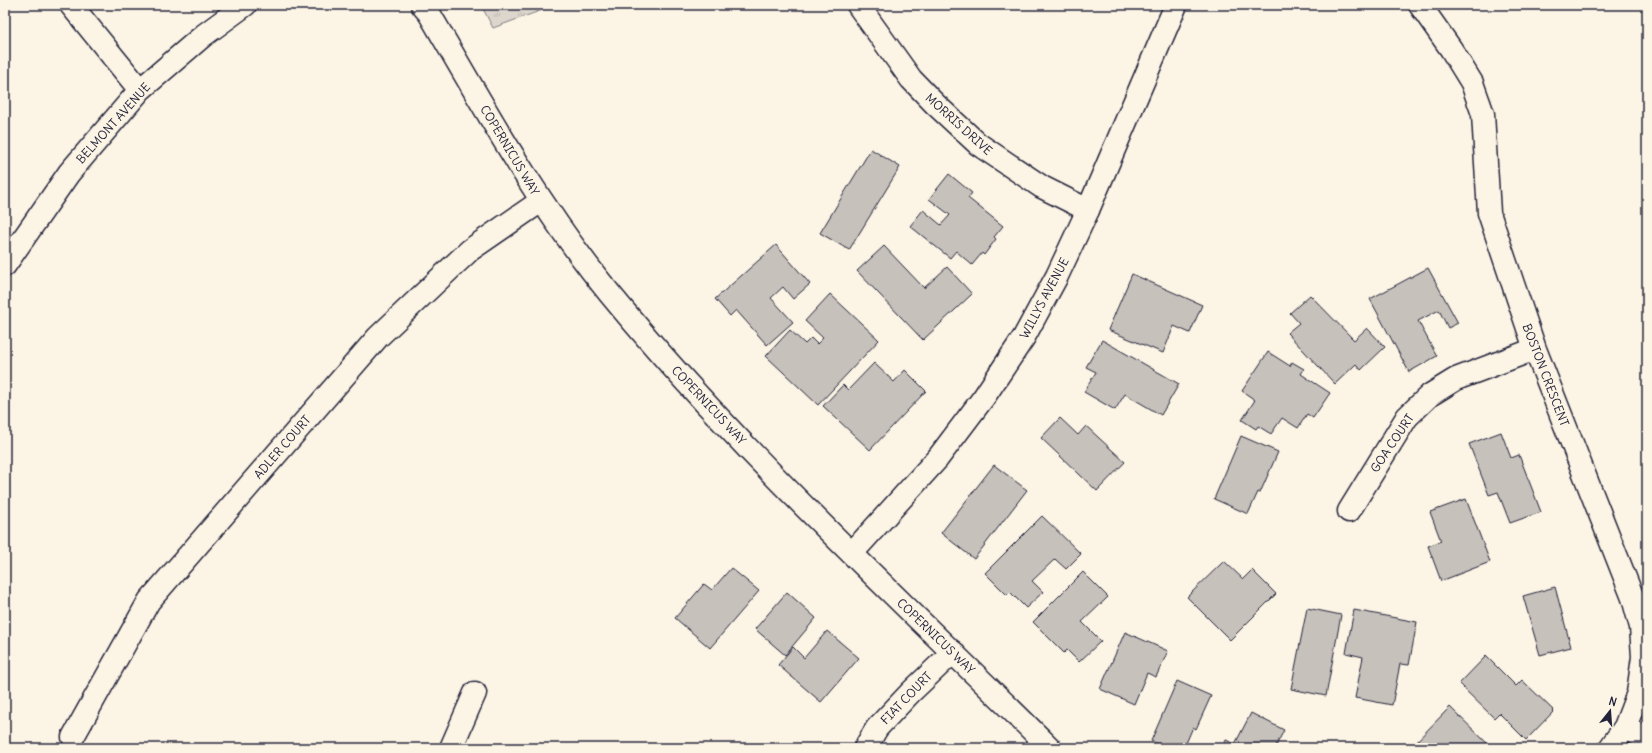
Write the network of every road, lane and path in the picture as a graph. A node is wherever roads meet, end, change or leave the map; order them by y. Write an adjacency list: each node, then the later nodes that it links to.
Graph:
1 (71, 5): 7 (street)
2 (245, 5): 7 (street, BELMONT AVENUE)
3 (858, 5): 9 (street, MORRIS DRIVE)
4 (1176, 5): 9 (street, WILLYS AVENUE)
5 (1420, 5): 11 (street, BOSTON CRESCENT)
6 (426, 8): 8 (street, COPERNICUS WAY)
7 (140, 90): 10 (street, BELMONT AVENUE)
8 (541, 201): 13 (street, COPERNICUS WAY); 17 (street, ADLER COURT)
9 (1088, 210): 13 (street, WILLYS AVENUE)
10 (5, 265)
11 (1536, 349): 12 (street, GOA COURT); 16 (street, BOSTON CRESCENT)
12 (1349, 511)
13 (852, 554): 14 (street, COPERNICUS WAY)
14 (953, 652): 20 (street, FIAT COURT); 21 (street, COPERNICUS WAY)
15 (474, 693): 19 (street)
16 (1626, 727): 18 (street); 22 (street, BOSTON CRESCENT)
17 (73, 737)
18 (1647, 740)
19 (450, 748)
20 (865, 748)
21 (1050, 748)
22 (1610, 748)

